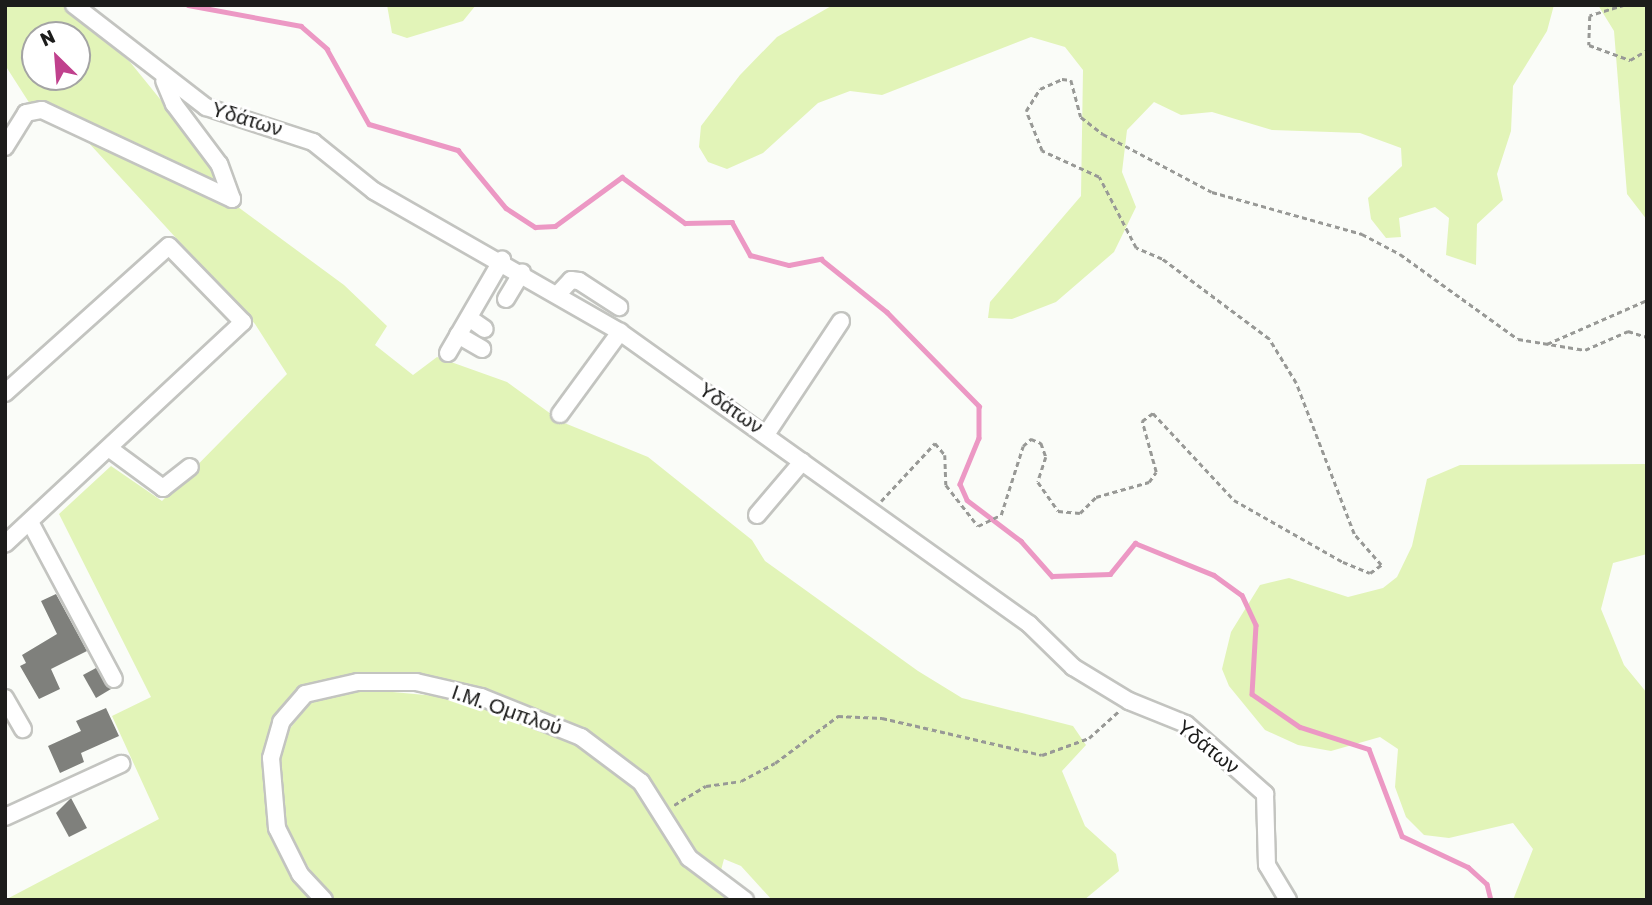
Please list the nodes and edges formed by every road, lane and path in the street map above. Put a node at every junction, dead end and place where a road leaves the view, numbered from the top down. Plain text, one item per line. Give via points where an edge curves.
1 (74, 5) edge
2 (1625, 5) edge
3 (1647, 50) edge
4 (164, 81) junction
5 (5, 147) edge
6 (498, 257) junction
7 (522, 272) junction
8 (472, 292) dead end
9 (558, 294) junction
10 (506, 299) dead end
11 (1647, 300) edge
12 (619, 307) dead end
13 (468, 318) junction
14 (841, 321) dead end
15 (485, 329) dead end
16 (620, 332) junction
17 (458, 335) junction
18 (1647, 337) edge
19 (1547, 344) junction
20 (482, 349) dead end
21 (448, 353) dead end
22 (5, 393) edge
23 (560, 414) dead end
24 (767, 433) junction
25 (110, 449) junction
26 (802, 462) junction
27 (190, 467) dead end
28 (872, 511) junction
29 (757, 516) dead end
30 (30, 522) junction
31 (5, 544) edge
32 (114, 679) dead end
33 (5, 698) edge
34 (1129, 701) junction
35 (23, 729) dead end
36 (121, 764) dead end
37 (663, 813) junction
38 (5, 817) edge
39 (324, 900) edge
40 (745, 900) edge
41 (1288, 900) edge

1 - 4 street, Υδάτων
2 - 3 path via 1590,16 1584,28 1589,45 1630,60
4 - 5 street via 174,104 219,164 232,199 42,110 26,113
4 - 6 street, Υδάτων via 206,107 313,142 374,191
6 - 7 street, Υδάτων
6 - 8 street
6 - 13 street
7 - 9 street, Υδάτων
7 - 10 street
9 - 12 street via 570,280 579,281
9 - 16 street, Υδάτων
11 - 19 path
13 - 15 street
13 - 17 street
14 - 24 street
16 - 23 street
16 - 24 street, Υδάτων
17 - 20 street
17 - 21 street
18 - 19 path via 1629,331 1585,350
19 - 28 path via 1518,339 1400,254 1362,234 1212,192 1104,134 1081,117 1071,80 1062,79 1040,89 1026,111 1042,151 1099,177 1136,248 1162,259 1269,339 1296,383 1353,534 1381,565 1370,573 1343,562 1234,500 1153,414 1142,421 1156,472 1149,482 1096,497 1080,513 1058,511 1038,482 1046,457 1041,443 1031,439 1023,446 1001,515 978,526 946,485 945,454 935,443
22 - 25 street via 162,248 177,248 243,322
24 - 26 street, Υδάτων
25 - 27 street via 163,488
25 - 30 street
26 - 28 street, Υδάτων
26 - 29 street
28 - 34 street, Υδάτων via 1029,624 1073,667
30 - 31 street
30 - 32 street
33 - 35 street
34 - 37 path via 1088,738 1042,755 882,718 838,716 775,763 741,781 706,786
34 - 41 street, Υδάτων via 1186,724 1265,794 1268,865
36 - 38 street
37 - 39 street, Ι.Μ. Ομπλού via 641,782 581,737 481,697 416,682 329,685 305,694 281,722 270,792 277,828 300,874
37 - 40 street, Ι.Μ. Ομπλού via 689,858

